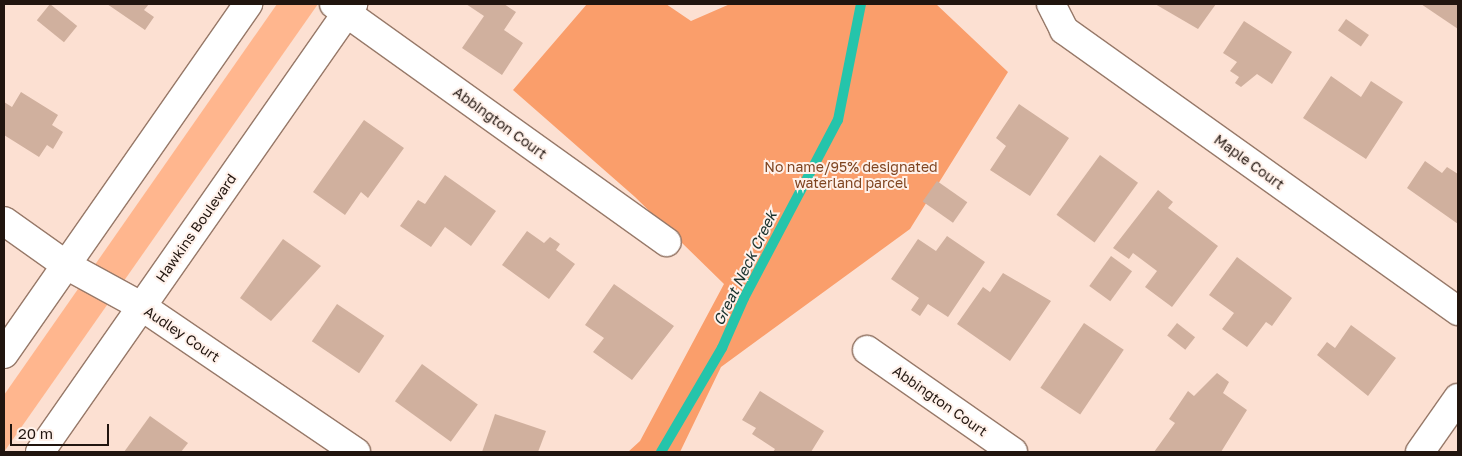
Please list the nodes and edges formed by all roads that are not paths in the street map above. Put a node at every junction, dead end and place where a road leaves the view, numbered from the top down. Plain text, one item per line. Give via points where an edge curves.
1 (248, 4) edge
2 (1051, 4) edge
3 (344, 7) edge
4 (4, 221) edge
5 (666, 242) dead end
6 (66, 265) junction
7 (141, 306) junction
8 (1458, 311) edge
9 (868, 350) dead end
10 (4, 354) edge
11 (1458, 398) edge
12 (40, 452) edge
13 (356, 452) edge
14 (1013, 452) edge
15 (1420, 452) edge

1 - 6 street
2 - 8 street, Maple Court via 1064,30
3 - 5 street, Abbington Court
3 - 7 street, Hawkins Boulevard
4 - 6 street, Audley Court
6 - 7 street, Audley Court
6 - 10 street
7 - 12 street, Hawkins Boulevard
7 - 13 street, Audley Court
9 - 14 street, Abbington Court
11 - 15 street

